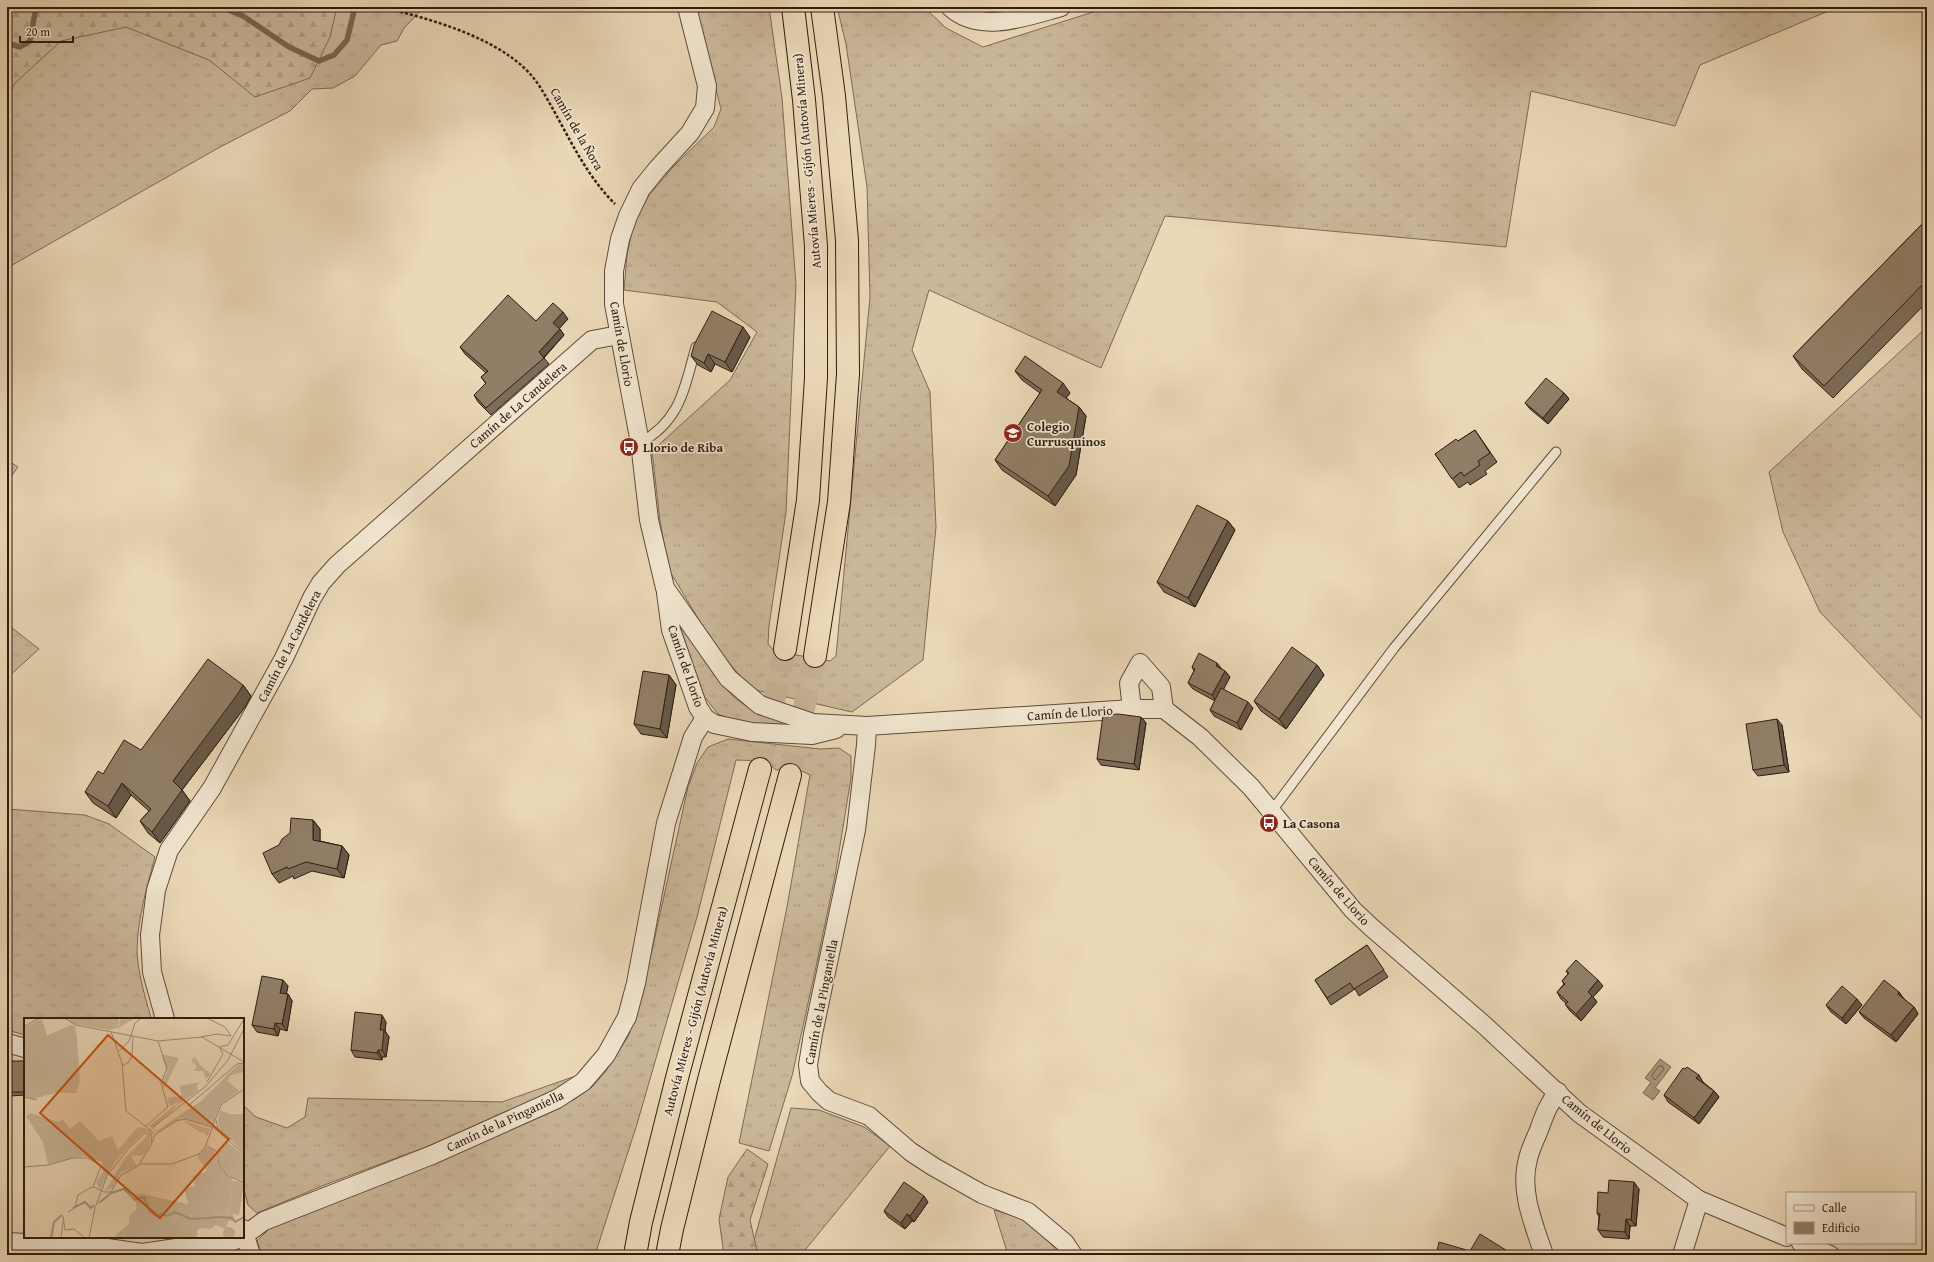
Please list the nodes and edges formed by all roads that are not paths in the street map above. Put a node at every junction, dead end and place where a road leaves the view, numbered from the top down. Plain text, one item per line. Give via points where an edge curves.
1 (687, 7) edge
2 (792, 7) edge
3 (822, 7) edge
4 (950, 7) edge
5 (1061, 7) edge
6 (619, 334) junction
7 (699, 338) edge
8 (640, 443) junction
9 (1556, 452) dead end
10 (665, 588) junction
11 (785, 649) tunnel mouth
12 (816, 656) tunnel mouth
13 (1132, 709) junction
14 (1164, 709) junction
15 (705, 718) junction
16 (847, 725) junction
17 (867, 726) junction
18 (760, 769) tunnel mouth
19 (790, 775) tunnel mouth
20 (1271, 812) junction
21 (165, 1018) edge
22 (7, 1043) edge
23 (24, 1048) edge
24 (1558, 1092) junction
25 (1699, 1200) junction
26 (244, 1233) edge
27 (244, 1237) edge
28 (1786, 1237) edge
29 (236, 1238) edge
30 (7, 1242) edge
31 (1803, 1244) edge
32 (143, 1254) edge
33 (251, 1255) edge
34 (634, 1255) edge
35 (668, 1255) edge
36 (1073, 1255) edge
37 (1544, 1255) edge
38 (1682, 1255) edge
39 (1830, 1255) edge

1 - 6 street, Camín de Llorio via 707,86 705,108 690,133 641,189 628,216 614,271 614,304
2 - 11 highway, Autovía Mieres - Gijón (Autovía Minera) via 804,100 816,246 816,378 808,500
3 - 12 highway via 834,96 847,240 848,374 839,502
4 - 5 street via 971,19 989,22 1012,20
6 - 8 street, Camín de Llorio
6 - 21 street, Camín de La Candelera via 592,340 337,565 315,593 284,658 212,788 169,850 156,890 150,935 152,972
7 - 8 lane via 685,387 672,416 655,435
8 - 10 street, Camín de Llorio via 649,520
9 - 20 lane via 1394,648
10 - 15 street, Camín de Llorio via 671,630 698,707
10 - 16 street, Camín de Llorio via 728,678 760,705 813,723
13 - 14 street, Camín de Llorio
13 - 14 street via 1129,683 1140,663 1161,687
13 - 17 street, Camín de Llorio
14 - 20 street, Camín de Llorio via 1200,737 1251,787
15 - 16 street, Camín de Llorio via 714,724 752,732 812,736
15 - 26 street, Camín de la Pinganiella via 693,736 666,823 636,983 627,1017 606,1055 583,1082 558,1099 432,1155 264,1221
16 - 17 street, Camín de Llorio
17 - 36 street, Camín de la Pinganiella via 856,830 813,1034 808,1065 810,1081 829,1100 869,1116 911,1152 934,1167 982,1194 1028,1212 1065,1243
18 - 34 highway, Autovía Mieres - Gijón (Autovía Minera) via 678,1074
19 - 35 highway via 672,1229
20 - 24 street, Camín de Llorio via 1353,910
22 - 23 street
24 - 25 street, Camín de Llorio via 1579,1113
24 - 37 street via 1549,1103 1528,1159 1526,1174 1530,1214
25 - 28 street, Camín de Llorio
25 - 38 street
27 - 33 street
29 - 32 street, Camín de la Pinganiella via 226,1244 183,1247
30 - 32 street, Camín de la Pinganiella via 100,1247
31 - 39 street

